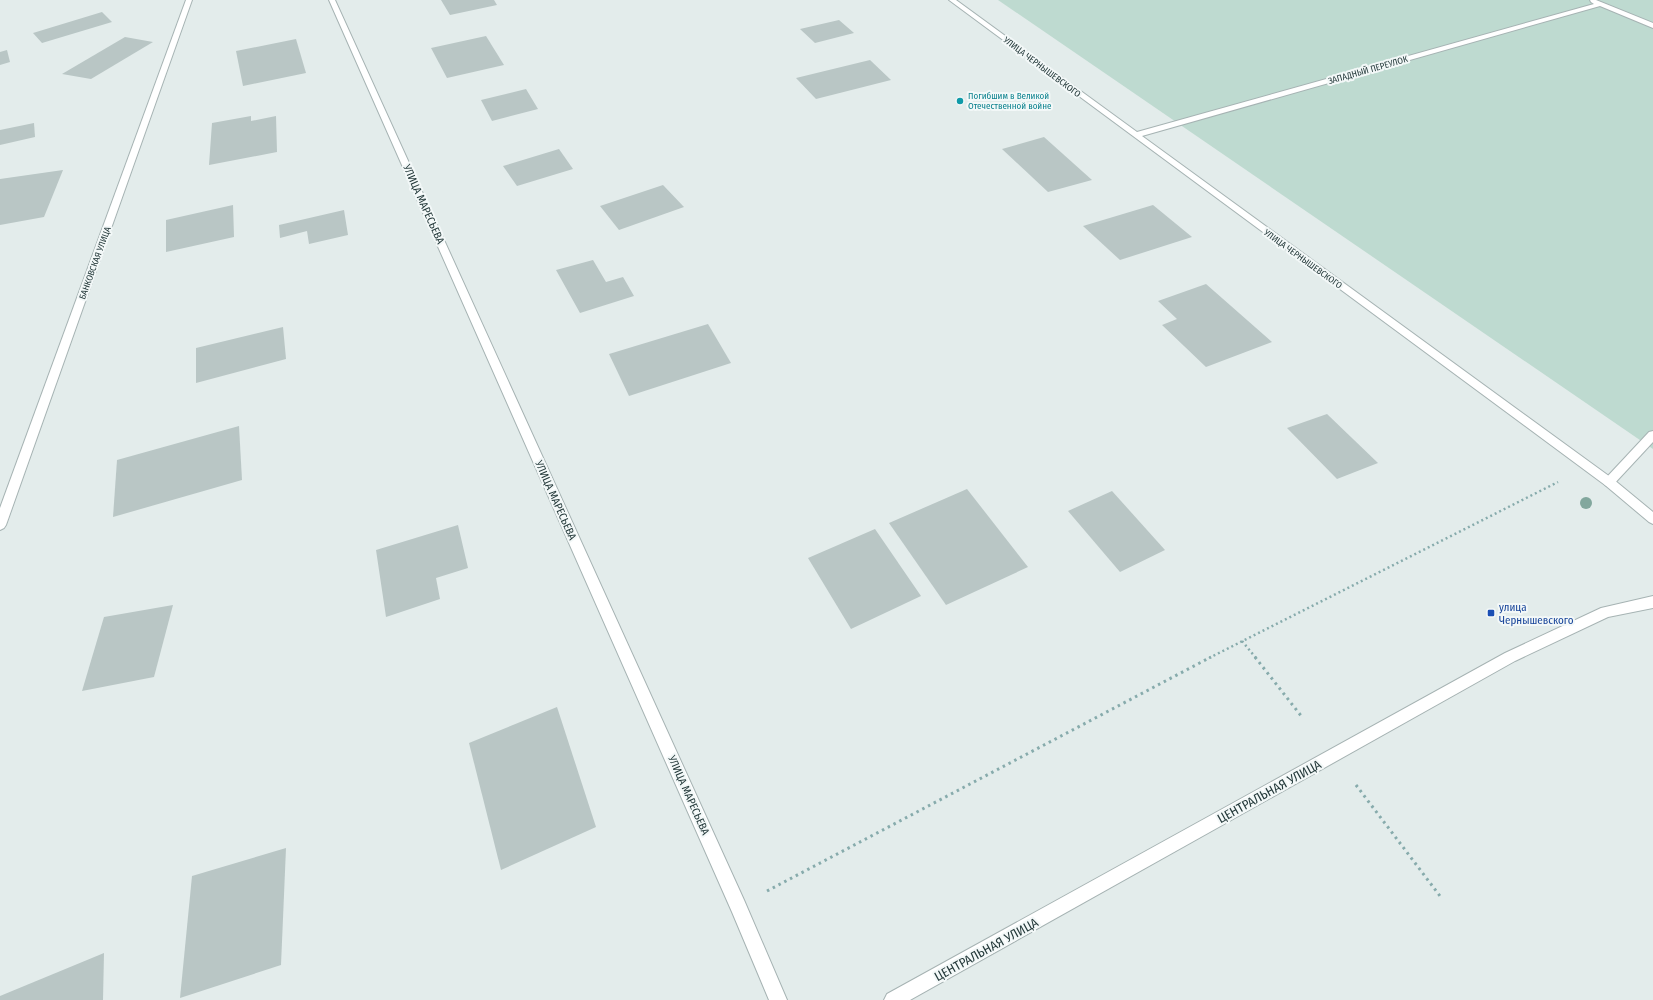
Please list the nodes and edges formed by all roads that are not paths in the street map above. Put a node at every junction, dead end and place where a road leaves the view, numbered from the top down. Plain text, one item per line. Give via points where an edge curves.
1 (189, 0) edge
2 (332, 0) edge
3 (952, 0) edge
4 (1591, 0) edge
5 (1600, 4) junction
6 (1653, 26) edge
7 (1135, 136) junction
8 (1653, 435) edge
9 (1609, 482) junction
10 (1653, 519) edge
11 (0, 525) edge
12 (1653, 602) edge
13 (778, 1000) edge
14 (894, 1000) edge

1 - 11 street, БАНКОВСКАЯ УЛИЦА
2 - 13 street, УЛИЦА МАРЕСЬЕВА
3 - 7 street, УЛИЦА ЧЕРНЫШЕВСКОГО
4 - 5 street
5 - 6 street
5 - 7 street, ЗАПАДНЫЙ ПЕРЕУЛОК
7 - 9 street, УЛИЦА ЧЕРНЫШЕВСКОГО
8 - 9 street
9 - 10 street, УЛИЦА ЧЕРНЫШЕВСКОГО
12 - 14 street, ЦЕНТРАЛЬНАЯ УЛИЦА via 1606,612 1510,657

